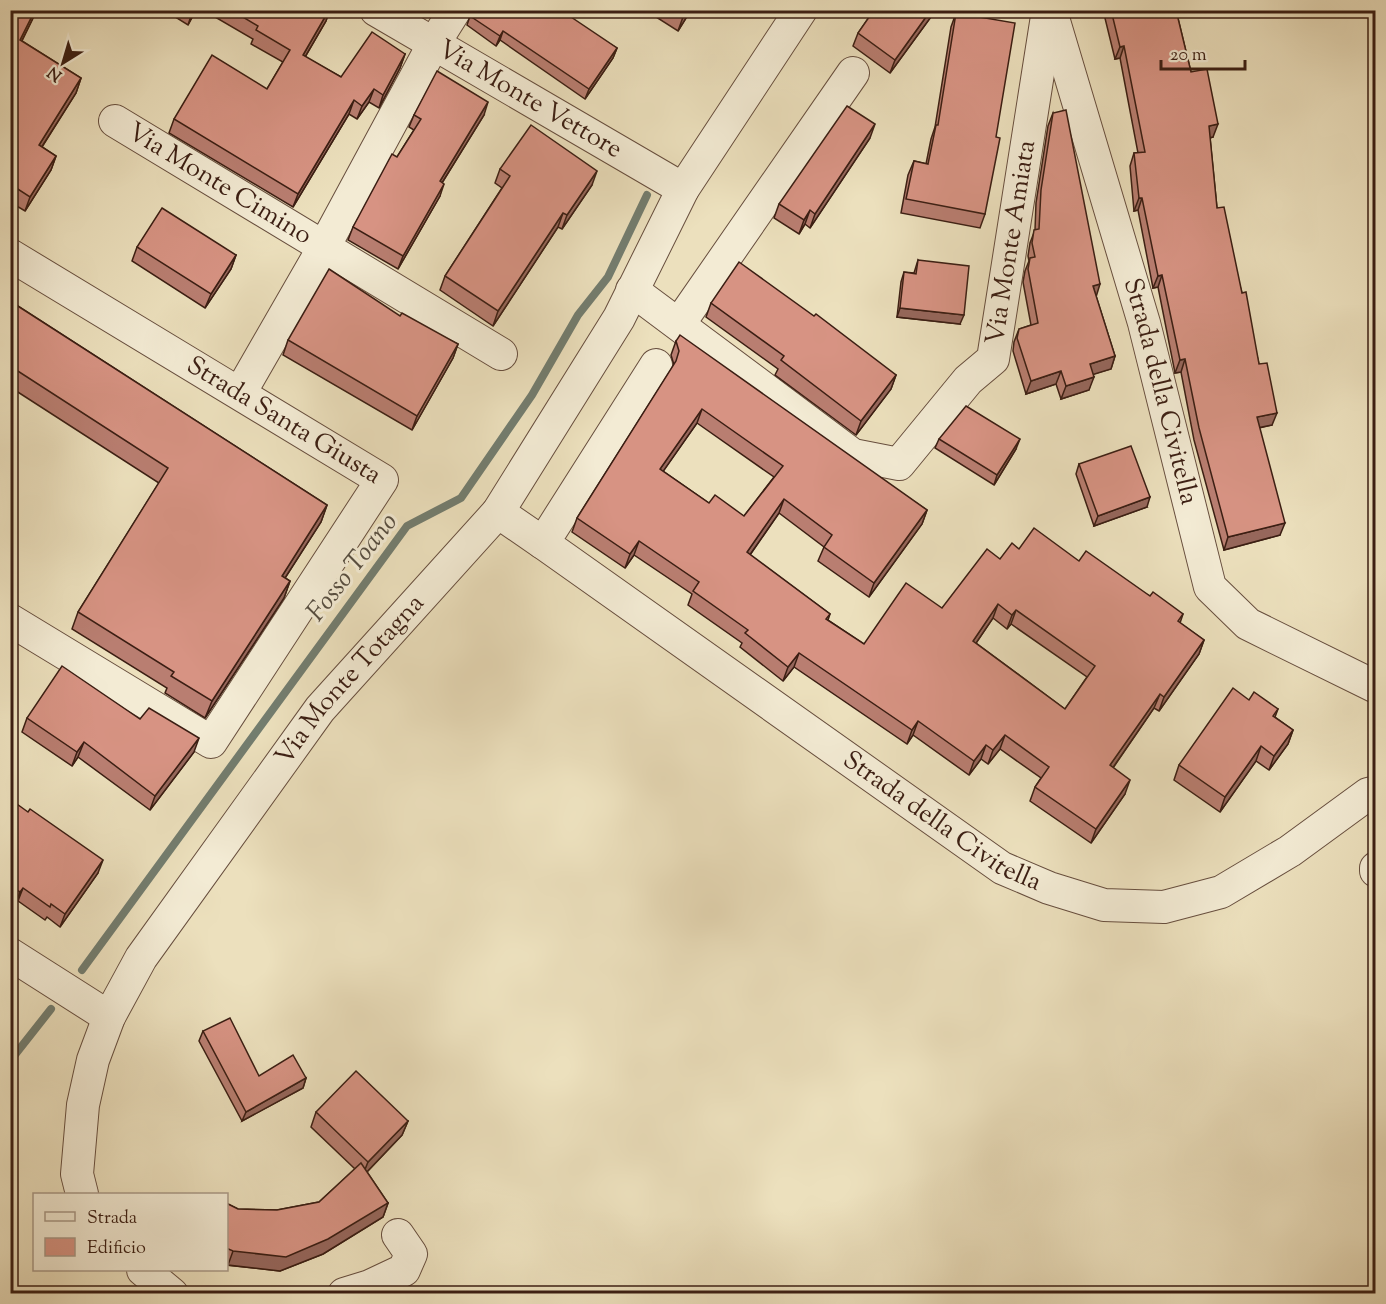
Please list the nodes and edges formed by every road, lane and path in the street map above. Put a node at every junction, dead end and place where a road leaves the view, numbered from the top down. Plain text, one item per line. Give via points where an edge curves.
1 (376, 10) edge
2 (455, 10) edge
3 (801, 10) edge
4 (1049, 10) edge
5 (434, 45) junction
6 (853, 73) dead end
7 (115, 121) dead end
8 (683, 189) junction
9 (324, 248) junction
10 (10, 255) edge
11 (632, 290) junction
12 (679, 324) junction
13 (501, 354) dead end
14 (656, 365) dead end
15 (240, 393) junction
16 (498, 512) junction
17 (543, 543) junction
18 (10, 620) edge
19 (1376, 687) edge
20 (1376, 792) edge
21 (10, 954) edge
22 (109, 1017) junction
23 (82, 1193) edge
24 (398, 1235) dead end
25 (145, 1271) edge
26 (172, 1293) edge
27 (344, 1293) edge

1 - 5 street, Via Monte Vettore
2 - 5 street, Via Monte Cimino
3 - 8 street, Via Monte Totagna
4 - 12 street, Via Monte Amiata via 993,359 968,380 899,464 853,455
4 - 19 street, Strada della Civitella via 1144,323 1210,587 1248,624
5 - 8 street, Via Monte Vettore
5 - 9 street, Via Monte Cimino
6 - 12 street
7 - 9 street, Via Monte Cimino
8 - 11 street, Via Monte Totagna
9 - 13 street, Via Monte Cimino
9 - 15 street, Via Monte Cimino
10 - 15 street, Strada Santa Giusta
11 - 12 street, Via Monte Amiata
11 - 16 street, Via Monte Totagna via 619,318
14 - 17 street
15 - 18 street, Strada Santa Giusta via 382,480 211,742
16 - 17 street, Strada della Civitella
16 - 22 street, Via Monte Totagna via 320,709 141,958
17 - 20 street, Strada della Civitella via 1002,868 1093,902 1164,907 1221,892
21 - 22 street
22 - 23 street, Via Monte Totagna via 82,1105 77,1174
24 - 27 street via 411,1254 404,1270
25 - 26 street

